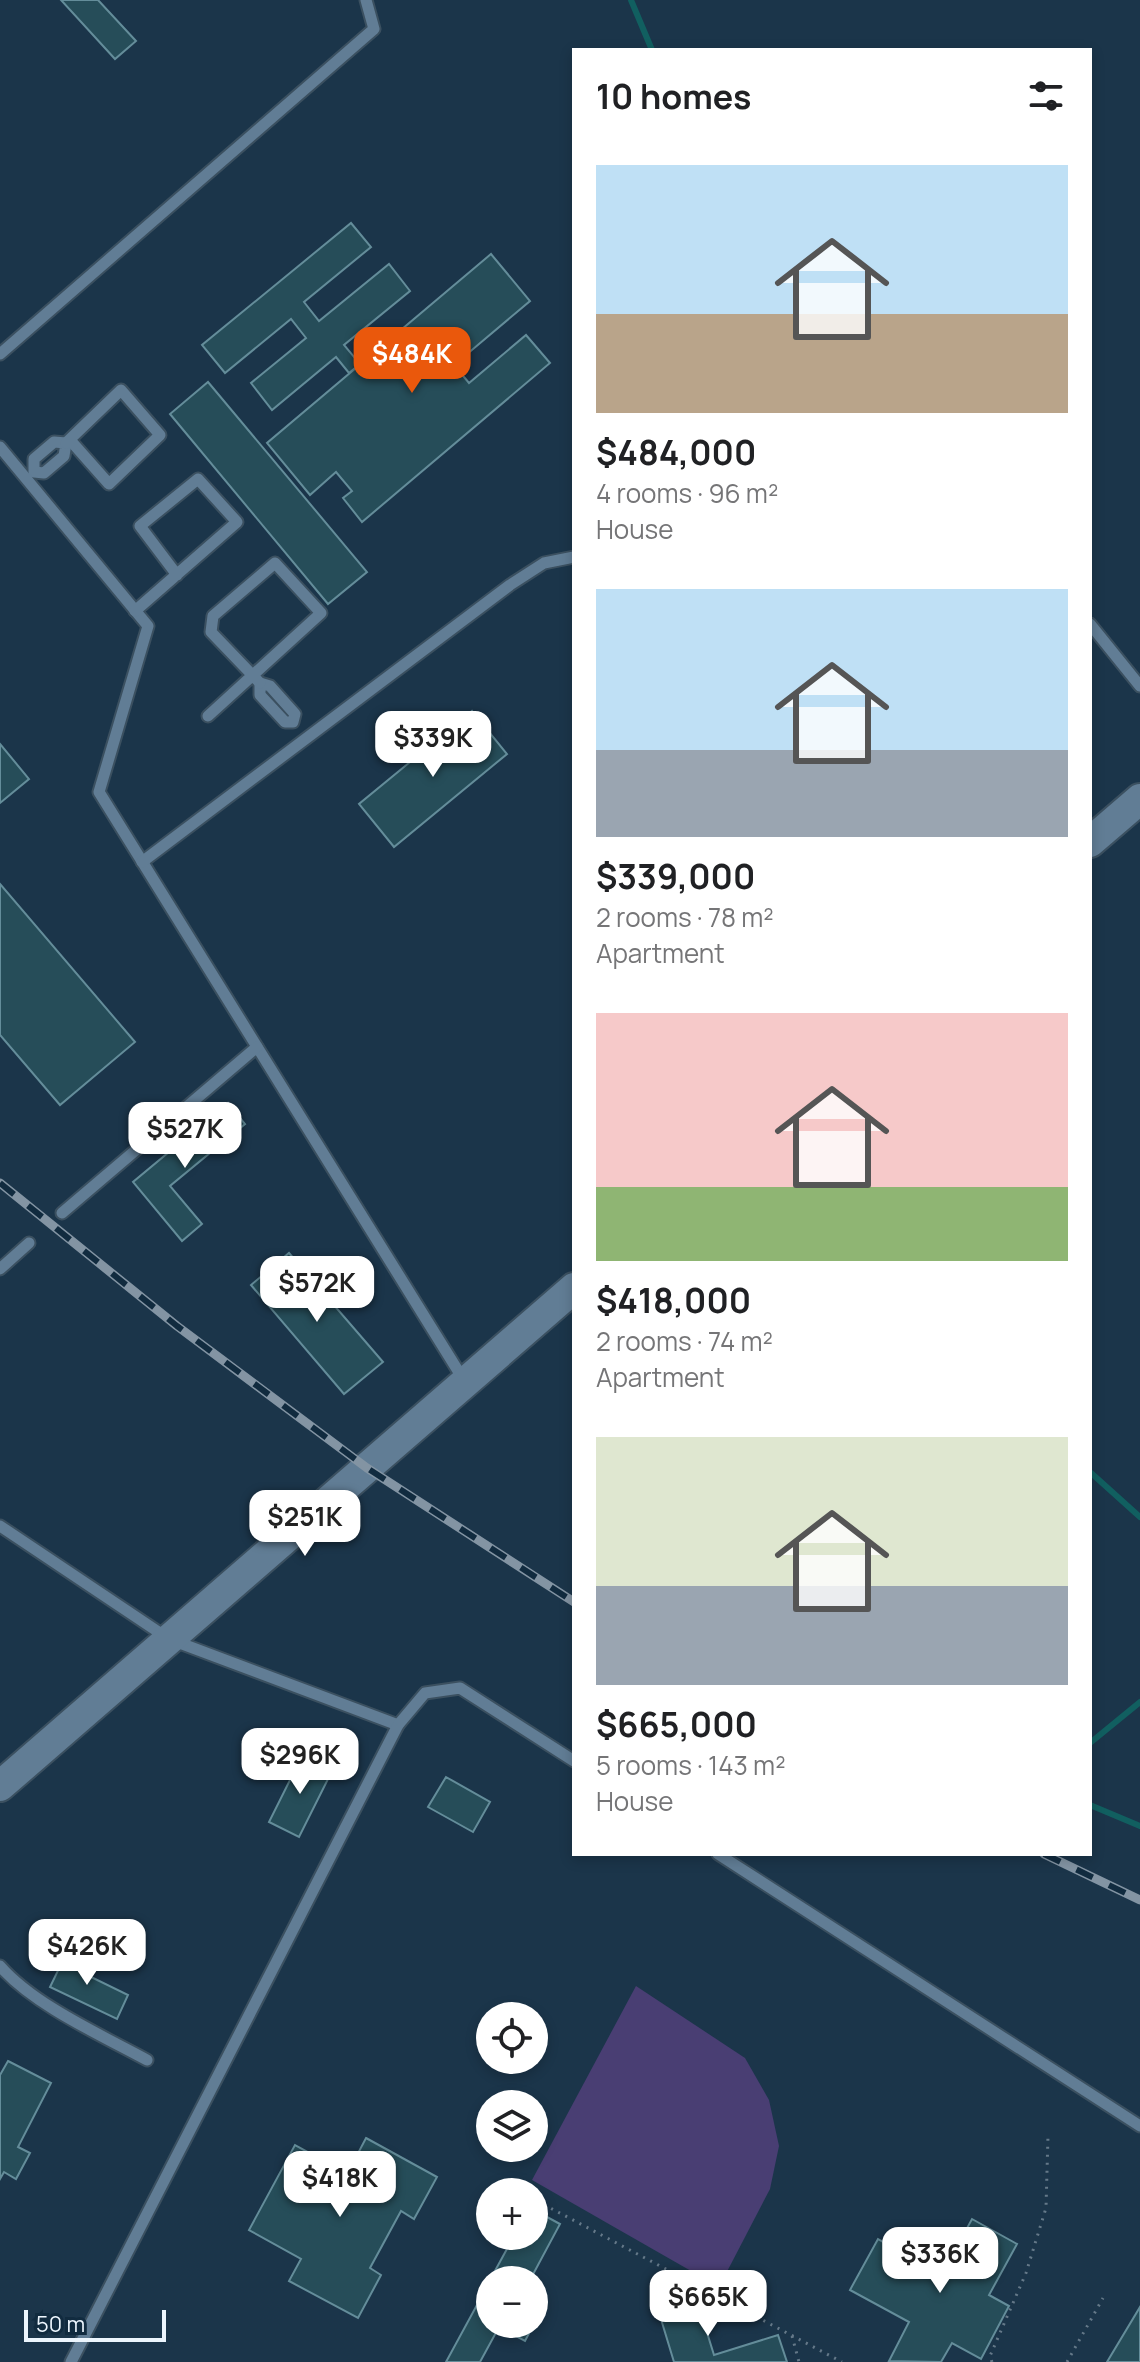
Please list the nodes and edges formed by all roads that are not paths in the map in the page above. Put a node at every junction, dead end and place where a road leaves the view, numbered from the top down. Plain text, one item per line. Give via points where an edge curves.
1 (366, 0) edge
2 (0, 354) edge
3 (68, 441) junction
4 (0, 447) edge
5 (30, 475) junction
6 (572, 557) edge
7 (177, 575) junction
8 (135, 611) junction
9 (1092, 626) edge
10 (257, 678) junction
11 (1140, 686) edge
12 (208, 716) dead end
13 (307, 739) junction
14 (1140, 799) edge
15 (1092, 840) edge
16 (142, 862) junction
17 (257, 1047) junction
18 (62, 1213) dead end
19 (29, 1243) dead end
20 (0, 1269) edge
21 (572, 1290) edge
22 (465, 1383) junction
23 (0, 1526) edge
24 (169, 1639) junction
25 (398, 1725) junction
26 (572, 1760) edge
27 (0, 1786) edge
28 (721, 1856) edge
29 (0, 1966) edge
30 (147, 2060) dead end
31 (1140, 2126) edge
32 (71, 2362) edge

1 - 2 lane via 374,29
3 - 3 lane via 121,390 160,435 109,484
3 - 5 lane via 60,460 44,473
3 - 5 lane via 54,442 34,459
4 - 5 lane
5 - 8 lane
6 - 13 lane via 544,563 510,585
7 - 7 lane via 237,522 198,479 140,526
7 - 8 lane
8 - 16 lane via 148,626 99,792
9 - 11 lane
10 - 10 lane via 211,632 213,616 275,563 321,613
10 - 12 lane
10 - 13 lane via 260,695
13 - 16 lane
14 - 15 street
16 - 17 lane
17 - 18 lane
17 - 22 lane
19 - 20 lane
21 - 22 street
22 - 24 street
23 - 24 lane
24 - 25 lane
24 - 27 street
25 - 26 lane via 425,1693 460,1688
25 - 32 lane
28 - 31 lane
29 - 30 lane via 15,1983

